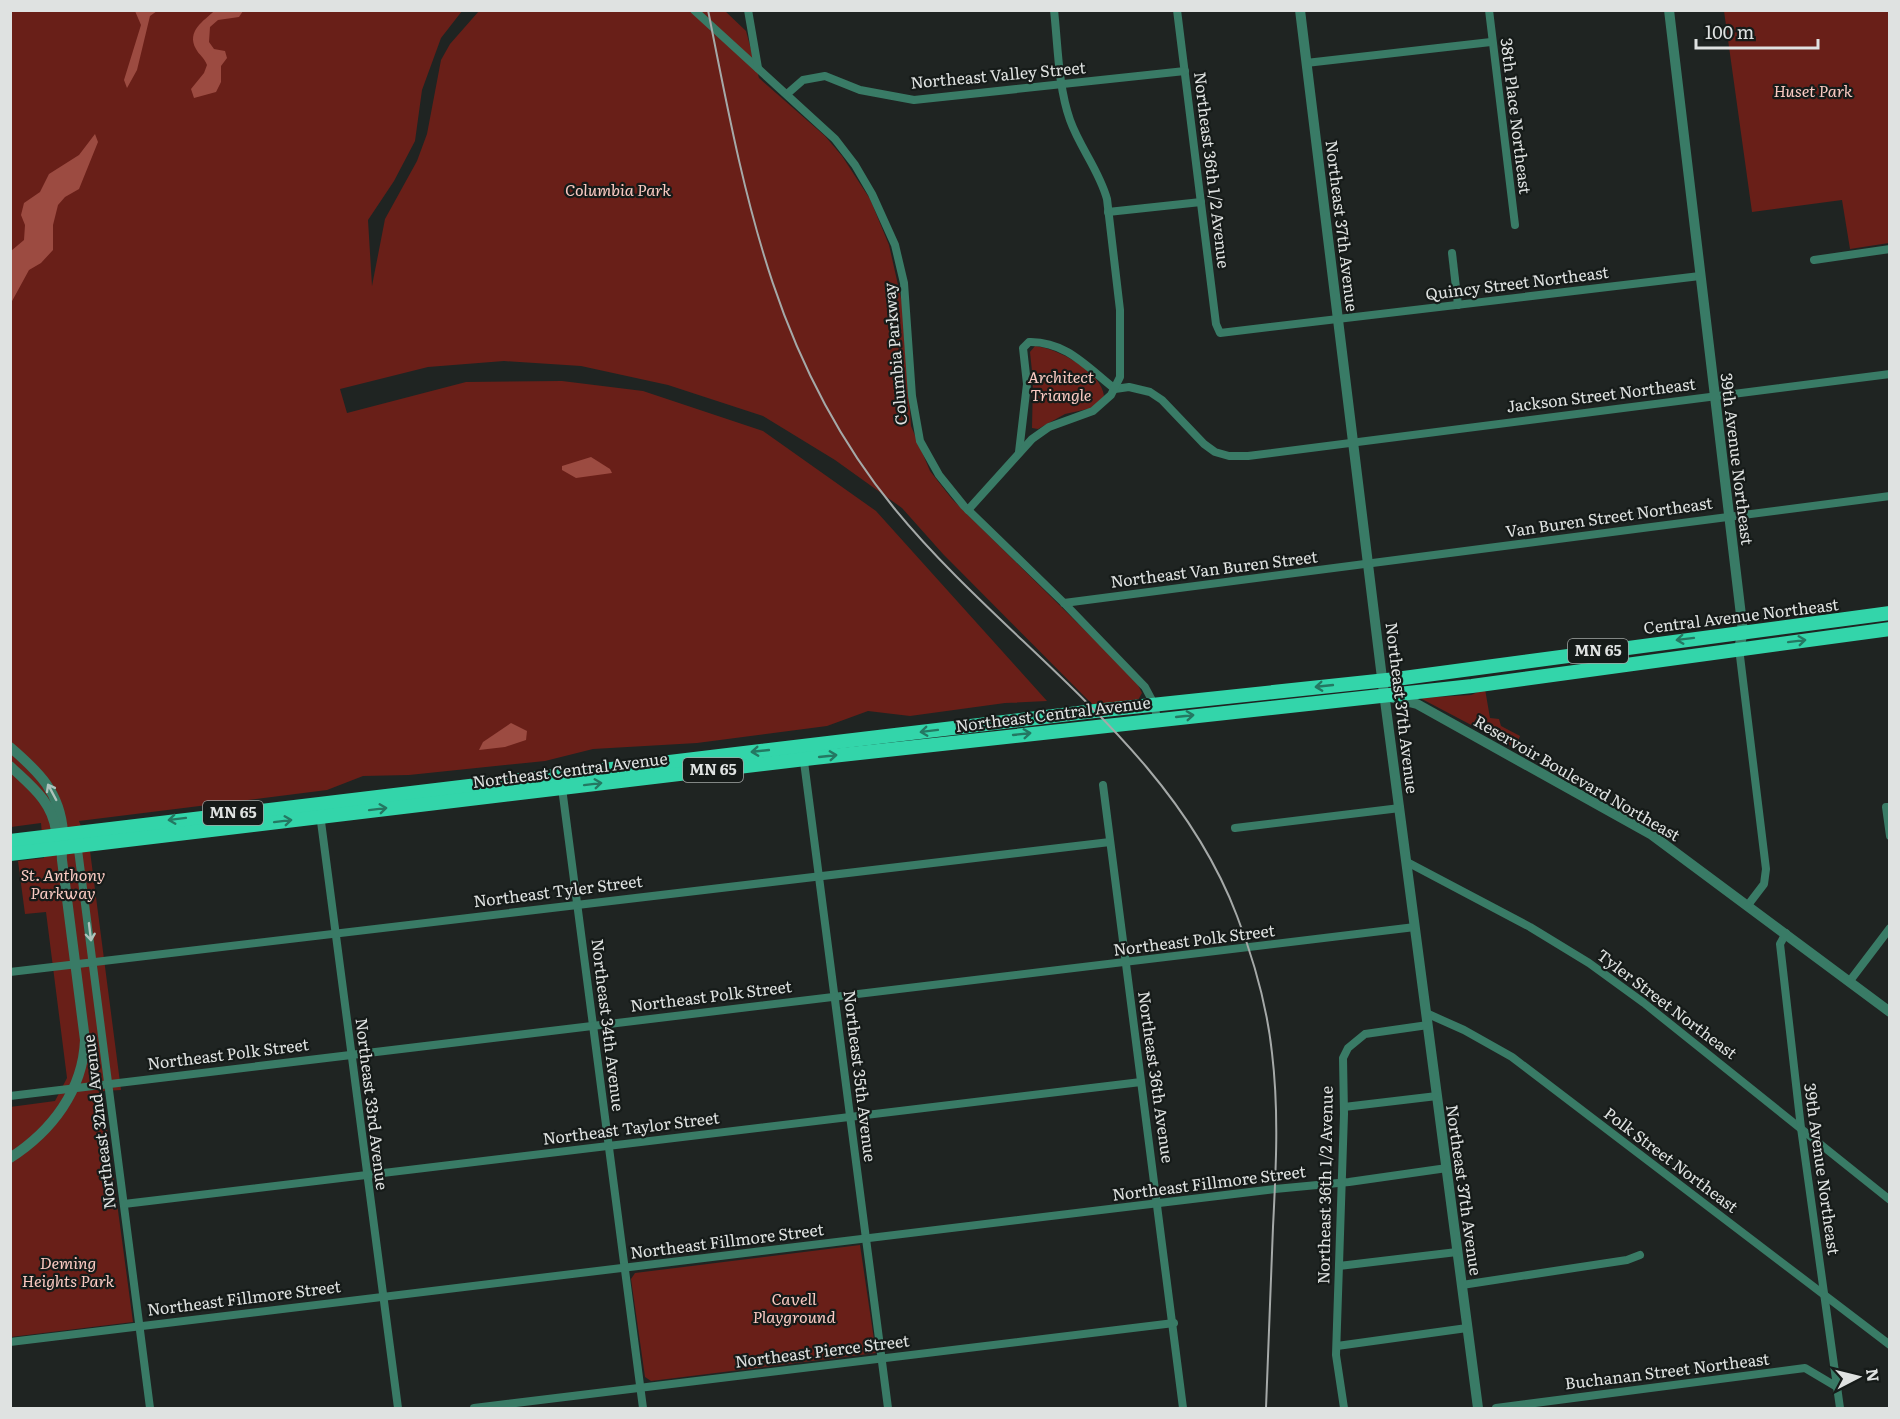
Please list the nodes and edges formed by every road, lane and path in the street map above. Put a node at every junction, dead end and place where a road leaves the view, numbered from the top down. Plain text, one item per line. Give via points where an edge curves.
1 (694, 10) edge
2 (748, 10) edge
3 (1054, 10) edge
4 (1177, 10) edge
5 (1300, 10) edge
6 (1489, 10) edge
7 (1669, 10) edge
8 (1491, 42) junction
9 (1306, 63) junction
10 (758, 68) junction
11 (1185, 71) junction
12 (1063, 85) junction
13 (787, 94) junction
14 (1201, 202) junction
15 (1108, 212) junction
16 (1515, 225) dead end
17 (1890, 249) edge
18 (1452, 253) dead end
19 (1814, 260) dead end
20 (1700, 276) junction
21 (1458, 305) junction
22 (1338, 320) junction
23 (1220, 333) joint
24 (1890, 374) edge
25 (1115, 389) junction
26 (1714, 396) junction
27 (1353, 444) junction
28 (1018, 452) junction
29 (1890, 496) edge
30 (968, 510) junction
31 (1730, 515) junction
32 (1368, 565) junction
33 (1064, 603) junction
34 (1890, 613) edge
35 (1890, 629) edge
36 (1743, 632) junction
37 (1738, 648) junction
38 (1577, 654) junction
39 (1529, 661) junction
40 (1526, 678) junction
41 (1383, 680) junction
42 (1472, 686) junction
43 (1385, 695) junction
44 (1155, 711) junction
45 (10, 747) edge
46 (803, 753) junction
47 (10, 766) edge
48 (1103, 786) dead end
49 (562, 788) junction
50 (1890, 807) edge
51 (1400, 808) junction
52 (319, 809) junction
53 (1235, 828) dead end
54 (1890, 836) edge
55 (67, 839) junction
56 (10, 841) edge
57 (1110, 842) junction
58 (10, 854) edge
59 (1407, 862) junction
60 (818, 876) junction
61 (577, 904) junction
62 (1748, 905) junction
63 (1415, 927) junction
64 (1890, 928) edge
65 (335, 932) junction
66 (1786, 933) junction
67 (94, 962) junction
68 (1125, 963) junction
69 (77, 964) junction
70 (10, 972) edge
71 (1850, 982) junction
72 (834, 997) junction
73 (1890, 1012) edge
74 (1427, 1019) junction
75 (593, 1025) junction
76 (350, 1054) junction
77 (1141, 1082) junction
78 (110, 1083) junction
79 (75, 1088) junction
80 (10, 1096) edge
81 (1437, 1096) junction
82 (1344, 1107) junction
83 (850, 1118) junction
84 (1801, 1128) junction
85 (609, 1146) junction
86 (10, 1158) edge
87 (1446, 1168) junction
88 (366, 1175) junction
89 (1342, 1182) junction
90 (1890, 1200) edge
91 (124, 1204) junction
92 (1158, 1204) junction
93 (866, 1239) junction
94 (1457, 1252) junction
95 (1640, 1255) dead end
96 (1340, 1266) junction
97 (625, 1268) junction
98 (1462, 1285) junction
99 (1823, 1292) junction
100 (382, 1297) junction
101 (1174, 1323) junction
102 (140, 1326) junction
103 (1467, 1328) junction
104 (10, 1342) edge
105 (1890, 1345) edge
106 (1337, 1346) junction
107 (882, 1359) junction
108 (1837, 1387) junction
109 (641, 1389) junction
110 (150, 1408) edge
111 (398, 1408) edge
112 (474, 1408) edge
113 (643, 1408) edge
114 (888, 1408) edge
115 (1184, 1408) edge
116 (1344, 1408) edge
117 (1478, 1408) edge
118 (1496, 1408) edge
119 (1840, 1408) edge

1 - 10 street, Columbia Parkway
2 - 10 street
3 - 12 street
4 - 11 street, Northeast 36th 1/2 Avenue
5 - 9 street, Northeast 37th Avenue
6 - 8 street, 38th Place Northeast
7 - 20 street, 39th Avenue Northeast
8 - 9 street
8 - 16 street, 38th Place Northeast
9 - 22 street, Northeast 37th Avenue
10 - 13 street, Columbia Parkway
11 - 12 street, Northeast Valley Street
11 - 14 street, Northeast 36th 1/2 Avenue
12 - 13 street, Northeast Valley Street via 914,100 886,97 825,76 814,76
12 - 15 street via 1071,122 1102,183
13 - 30 street, Columbia Parkway via 835,139 855,165 886,223 904,284 912,396 920,441 944,482
14 - 15 street
14 - 23 street, Northeast 36th 1/2 Avenue
15 - 25 street via 1120,310 1121,373
17 - 19 street
18 - 21 street
20 - 21 street, Quincy Street Northeast
20 - 26 street, 39th Avenue Northeast
21 - 22 street, Quincy Street Northeast
22 - 23 street, Quincy Street Northeast
22 - 27 street, Northeast 37th Avenue
24 - 26 street, Jackson Street Northeast
25 - 27 street, Jackson Street Northeast via 1129,387 1150,392 1204,444 1229,456
25 - 28 street via 1093,411 1049,427
25 - 28 street via 1064,350 1048,343 1029,342 1022,356 1027,384
26 - 27 street, Jackson Street Northeast
26 - 31 street, 39th Avenue Northeast
27 - 32 street, Northeast 37th Avenue
28 - 30 street
29 - 31 street, Van Buren Street Northeast
30 - 33 street, Columbia Parkway
31 - 32 street, Van Buren Street Northeast
31 - 36 street, 39th Avenue Northeast
32 - 33 street, Northeast Van Buren Street
32 - 41 street, Northeast 37th Avenue
33 - 44 street, Columbia Parkway via 1145,687
34 - 36 main road, Central Avenue Northeast / MN 65
37 -> 35 main road, Central Avenue Northeast / MN 65
36 - 37 street, 39th Avenue Northeast
36 -> 38 main road, Central Avenue Northeast / MN 65
37 - 40 main road, Central Avenue Northeast / MN 65
37 - 62 street, 39th Avenue Northeast via 1766,869 1764,884
38 - 39 main road, Central Avenue Northeast / MN 65
38 - 40 main road via 1531,669
39 - 41 main road, Central Avenue Northeast / MN 65
39 - 42 main road via 1518,670 1492,675
40 - 42 main road, Central Avenue Northeast / MN 65
41 - 43 street, Northeast 37th Avenue
41 -> 44 main road, Northeast Central Avenue / MN 65
42 - 43 main road, Central Avenue Northeast / MN 65
44 -> 43 main road, Northeast Central Avenue / MN 65
43 - 51 street, Northeast 37th Avenue
43 - 62 street, Reservoir Boulevard Northeast via 1417,704 1652,835
44 - 46 main road, Northeast Central Avenue / MN 65
55 -> 45 street via 52,788
49 -> 46 main road, Northeast Central Avenue / MN 65
46 -> 52 main road, Northeast Central Avenue / MN 65
46 - 60 street, Northeast 35th Avenue
47 - 55 street via 37,790
48 - 57 street, Northeast 36th Avenue
52 -> 49 main road, Northeast Central Avenue / MN 65
49 - 61 street, Northeast 34th Avenue
50 - 54 street
51 - 53 street
51 - 59 street, Northeast 37th Avenue
52 - 55 main road, Northeast Central Avenue / MN 65
52 - 65 street, Northeast 33rd Avenue
55 - 56 main road, Northeast Central Avenue / MN 65
55 - 58 main road, Northeast Central Avenue / MN 65
55 -> 67 street, Northeast 32nd Avenue
55 - 69 street
57 - 60 street, Northeast Tyler Street
57 - 68 street, Northeast 36th Avenue
59 - 63 street, Northeast 37th Avenue
59 - 84 street, Tyler Street Northeast via 1589,963
60 - 61 street, Northeast Tyler Street
60 - 72 street, Northeast 35th Avenue
61 - 65 street, Northeast Tyler Street
61 - 75 street, Northeast 34th Avenue
62 - 66 street, Reservoir Boulevard Northeast
63 - 68 street, Northeast Polk Street
63 - 74 street, Northeast 37th Avenue
64 - 71 street
65 - 67 street, Northeast Tyler Street
65 - 76 street, Northeast 33rd Avenue
66 - 71 street, Reservoir Boulevard Northeast
66 - 84 street, 39th Avenue Northeast via 1780,944
67 - 69 street, Northeast Tyler Street
67 - 78 street, Northeast 32nd Avenue
68 - 72 street, Northeast Polk Street
68 - 77 street, Northeast 36th Avenue
69 - 70 street, Northeast Tyler Street
69 - 79 street via 85,1059
71 - 73 street, Reservoir Boulevard Northeast
72 - 75 street, Northeast Polk Street
72 - 83 street, Northeast 35th Avenue
74 - 81 street, Northeast 37th Avenue
74 - 82 street, Northeast 36th 1/2 Avenue via 1365,1034 1348,1048 1342,1068
74 - 99 street, Polk Street Northeast via 1464,1030 1512,1057
75 - 76 street, Northeast Polk Street
75 - 85 street, Northeast 34th Avenue
76 - 78 street, Northeast Polk Street
76 - 88 street, Northeast 33rd Avenue
77 - 83 street, Northeast Taylor Street
77 - 92 street, Northeast 36th Avenue
78 - 79 street, Northeast Polk Street
78 - 91 street, Northeast 32nd Avenue
79 - 80 street, Northeast Polk Street
79 - 86 street via 38,1137
81 - 82 street
81 - 87 street, Northeast 37th Avenue
82 - 89 street, Northeast 36th 1/2 Avenue
83 - 85 street, Northeast Taylor Street
83 - 93 street, Northeast 35th Avenue
84 - 90 street, Tyler Street Northeast
84 - 99 street, 39th Avenue Northeast
85 - 88 street, Northeast Taylor Street
85 - 97 street, Northeast 34th Avenue
87 - 89 street, Northeast Fillmore Street
87 - 94 street, Northeast 37th Avenue
88 - 91 street, Northeast Taylor Street
88 - 100 street, Northeast 33rd Avenue
89 - 92 street, Northeast Fillmore Street
89 - 96 street, Northeast 36th 1/2 Avenue
91 - 102 street, Northeast 32nd Avenue
92 - 93 street, Northeast Fillmore Street
92 - 101 street, Northeast 36th Avenue
93 - 97 street, Northeast Fillmore Street
93 - 107 street, Northeast 35th Avenue
94 - 96 street
94 - 98 street, Northeast 37th Avenue
95 - 98 street
96 - 106 street, Northeast 36th 1/2 Avenue
97 - 100 street, Northeast Fillmore Street
97 - 109 street, Northeast 34th Avenue
98 - 103 street, Northeast 37th Avenue
99 - 105 street, Polk Street Northeast
99 - 108 street, 39th Avenue Northeast
100 - 102 street, Northeast Fillmore Street
100 - 111 street, Northeast 33rd Avenue
101 - 107 street, Northeast Pierce Street
101 - 115 street, Northeast 36th Avenue
102 - 104 street, Northeast Fillmore Street
102 - 110 street, Northeast 32nd Avenue
103 - 106 street
103 - 117 street, Northeast 37th Avenue
106 - 116 street, Northeast 36th 1/2 Avenue
107 - 109 street, Northeast Pierce Street
107 - 114 street, Northeast 35th Avenue
108 - 118 street, Buchanan Street Northeast via 1805,1368
108 - 119 street, 39th Avenue Northeast
109 - 112 street, Northeast Pierce Street
109 - 113 street, Northeast 34th Avenue

